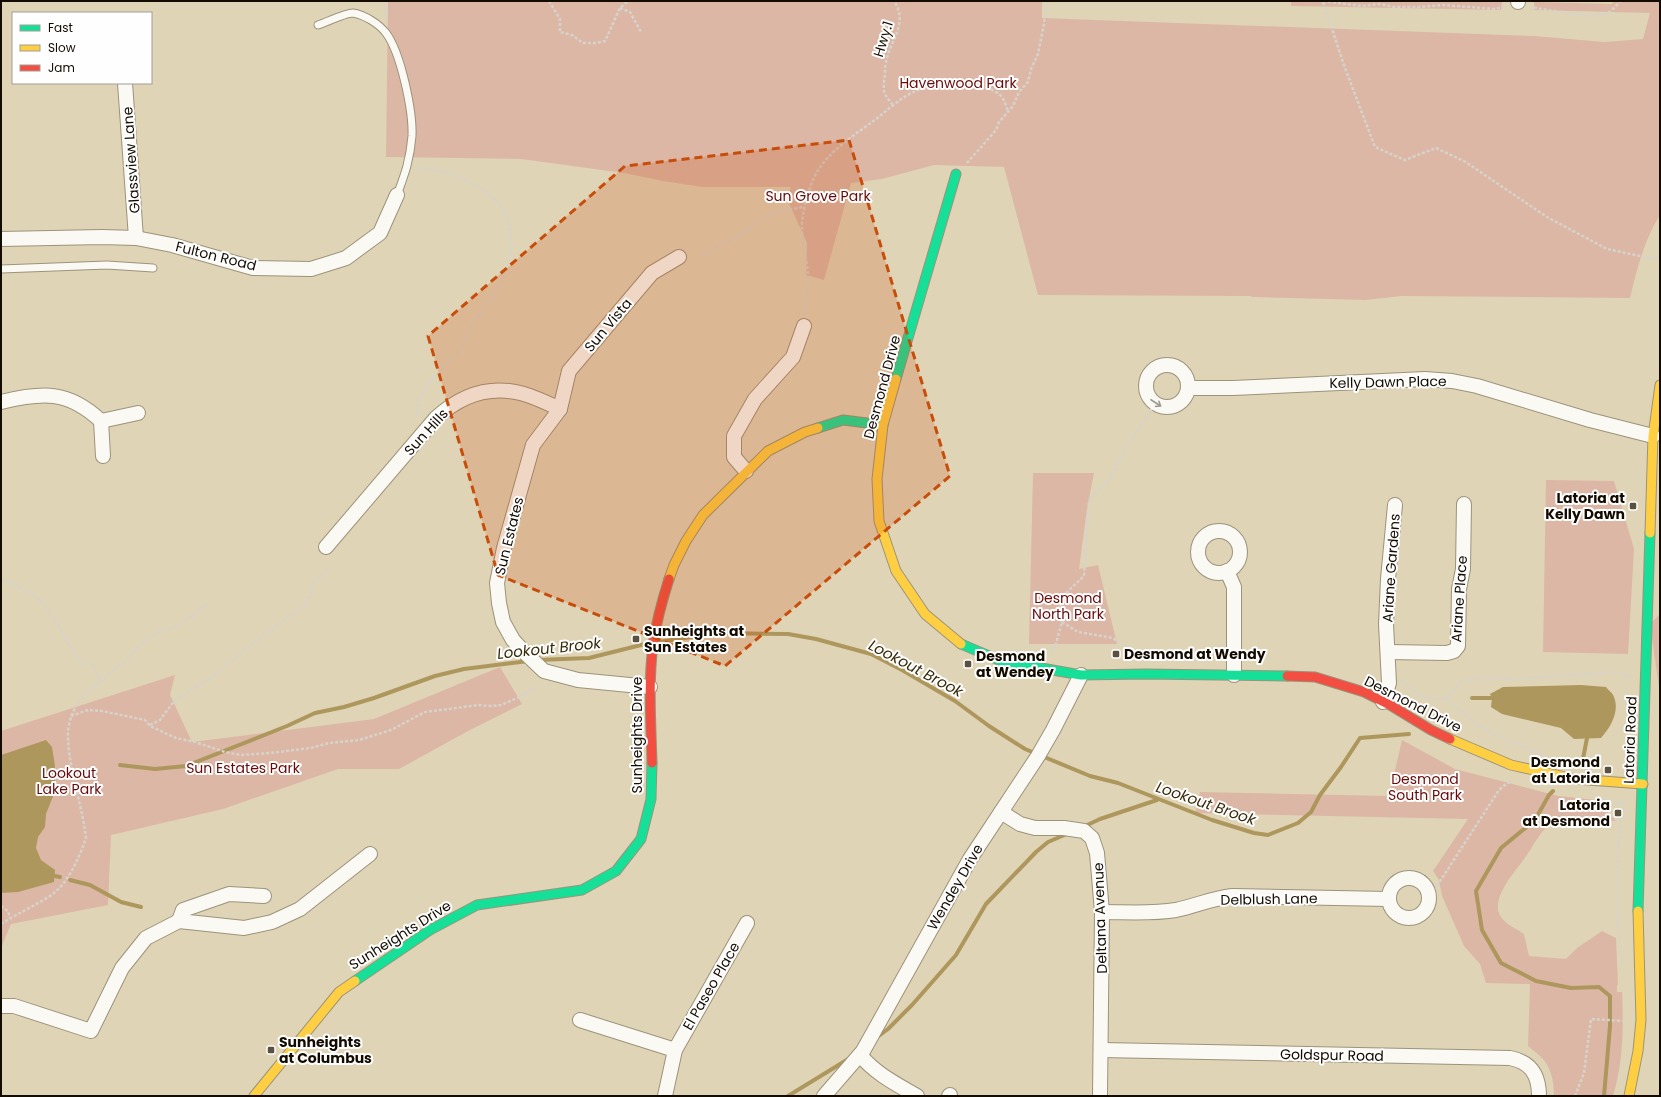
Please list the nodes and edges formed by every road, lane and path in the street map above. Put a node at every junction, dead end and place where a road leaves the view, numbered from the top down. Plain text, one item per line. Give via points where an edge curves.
1 (388, 1) edge
2 (549, 1) edge
3 (628, 1) edge
4 (894, 1) edge
5 (1050, 1) edge
6 (1323, 1) edge
7 (1621, 1) edge
8 (1518, 4) edge
9 (620, 8) junction
10 (386, 11) dead end
11 (318, 25) dead end
12 (641, 32) dead end
13 (125, 84) edge
14 (893, 105) junction
15 (1008, 111) junction
16 (408, 169) junction
17 (956, 174) joint
18 (397, 195) joint
19 (804, 207) junction
20 (136, 238) junction
21 (1, 239) edge
22 (702, 255) dead end
23 (679, 257) dead end
24 (1660, 257) edge
25 (153, 268) dead end
26 (1, 269) edge
27 (804, 326) joint
28 (1660, 384) edge
29 (1189, 388) junction
30 (1, 402) edge
31 (1155, 404) junction
32 (560, 409) junction
33 (138, 413) dead end
34 (101, 420) junction
35 (419, 421) dead end
36 (883, 425) junction
37 (1652, 436) junction
38 (103, 456) dead end
39 (746, 471) junction
40 (1464, 504) dead end
41 (1395, 505) dead end
42 (326, 547) dead end
43 (329, 569) dead end
44 (1227, 571) dead end
45 (1, 579) edge
46 (207, 604) dead end
47 (1062, 622) junction
48 (1389, 652) junction
49 (1171, 657) dead end
50 (1201, 657) dead end
51 (1223, 657) dead end
52 (1040, 668) junction
53 (1081, 675) junction
54 (1234, 675) junction
55 (1646, 678) junction
56 (1402, 679) dead end
57 (101, 682) junction
58 (650, 686) junction
59 (536, 687) dead end
60 (1446, 698) junction
61 (1383, 702) junction
62 (71, 716) junction
63 (150, 726) junction
64 (1550, 756) dead end
65 (1514, 782) dead end
66 (1643, 784) junction
67 (1598, 798) dead end
68 (1001, 812) junction
69 (370, 854) dead end
70 (1437, 886) dead end
71 (264, 896) dead end
72 (1389, 899) dead end
73 (1, 906) edge
74 (1102, 912) junction
75 (10, 918) junction
76 (179, 921) junction
77 (747, 923) dead end
78 (1, 924) edge
79 (1, 1006) edge
80 (580, 1020) dead end
81 (1627, 1021) dead end
82 (675, 1050) junction
83 (1101, 1050) junction
84 (860, 1055) junction
85 (261, 1093) edge
86 (665, 1096) edge
87 (824, 1096) edge
88 (917, 1096) edge
89 (1100, 1096) edge
90 (1539, 1096) edge
91 (1575, 1096) edge
92 (1628, 1096) edge

1 - 10 path
2 - 9 path via 560,19 560,32 572,35 584,43 605,41
3 - 9 path
4 - 14 path, Hwy.1 via 898,6 900,21 885,63 883,87
5 - 15 path via 1045,10 1038,54 1028,82
6 - 8 path via 1362,6 1443,5 1495,9
6 - 24 path via 1375,147 1405,160 1436,148 1464,161 1547,217 1607,249
7 - 8 path via 1603,14 1588,15
9 - 12 path via 630,12
11 - 16 lane via 351,13 374,22 386,33 399,63 409,103 412,136
13 - 20 street, Glassview Lane
14 - 15 path via 922,88 938,85 975,85 989,88 1001,95
14 - 19 path via 829,157 817,172
15 - 17 path via 996,130
16 - 18 lane
16 - 35 path via 432,169 466,182 494,197 504,210 512,237 505,273 498,286 471,326 456,356 419,397
17 - 36 street, Desmond Drive
18 - 20 street, Fulton Road via 380,233 346,258 311,269 253,268 172,245
19 - 22 path via 776,212 732,240
19 - 27 path via 801,228 808,278
20 - 21 street, Fulton Road
23 - 32 street, Sun Vista via 652,273 569,371
25 - 26 lane via 107,265
27 - 39 street via 793,357 756,399 734,436 734,457
28 - 37 street, Latoria Road
31 -> 29 street via 1168,407 1180,403
29 - 31 street via 1183,371 1175,366 1158,367 1146,380 1149,398
29 - 37 street, Kelly Dawn Place via 1424,379 1452,381
30 - 34 street via 42,395 61,398 78,403
31 - 47 path via 1108,481 1089,501 1084,576 1068,591 1060,605
32 - 42 street, Sun Hills via 520,393 499,390 474,394 459,400 436,418
32 - 58 street, Sun Estates via 534,445 504,548 497,583 498,603 503,622 513,640 544,672 578,680
33 - 34 street
34 - 38 street
36 - 39 street, Sunheights Drive via 843,420 804,432 768,451
36 - 52 street, Desmond Drive via 876,478 879,521 896,571 925,614 962,645 1001,661
37 - 55 street, Latoria Road
39 - 58 street, Sunheights Drive via 703,515 674,565 660,607 653,645
40 - 48 street, Ariane Place via 1458,646 1454,651 1447,653
41 - 48 street, Ariane Gardens via 1386,624
43 - 63 path via 313,583 305,605 215,675 175,700 160,720
44 - 54 street via 1234,587
45 - 57 path via 30,592 44,606 75,655 82,663 93,665
46 - 57 path via 177,625 138,645 129,658
47 - 49 path via 1078,632 1113,638 1134,654
47 - 52 path via 1054,647
48 - 61 street, Ariane Gardens via 1389,683
50 - 51 path
52 - 53 street, Desmond Drive
53 - 54 street, Desmond Drive
53 - 68 street, Wendey Drive via 1053,730
54 - 61 street, Desmond Drive via 1315,677 1364,692
55 - 60 path via 1616,672 1514,679 1475,678 1461,682
55 - 66 street, Latoria Road
56 - 60 path via 1425,697
57 - 62 path via 83,695
58 - 85 street, Sunheights Drive via 651,799 640,839 616,871 582,890 477,905 430,930 339,992
59 - 63 path via 501,705 479,705 425,712 391,730 359,740 270,753 240,755 225,752 176,738
60 - 64 path via 1476,724
61 - 66 street, Desmond Drive via 1431,730 1511,765 1575,779
62 - 63 path via 88,710 102,711 145,720
62 - 75 path via 69,745 86,838 83,848 66,879 52,895
65 - 70 path via 1507,783 1499,790
66 - 67 path via 1623,804
66 - 92 street, Latoria Road via 1636,897 1642,983 1641,1020 1638,1051
68 - 74 street, Deltana Avenue via 1020,824 1035,828 1084,831 1092,838 1097,853
68 - 84 street, Wendey Drive via 970,859
69 - 76 street via 300,909 272,922 244,928
71 - 76 street via 230,894 182,910
72 - 74 street, Delblush Lane via 1232,896 1177,910
73 - 75 path via 8,911
74 - 83 street, Deltana Avenue
75 - 78 path
76 - 79 street via 146,938 122,968 91,1032 14,1006
77 - 82 street, El Paseo Place
80 - 82 street
81 - 91 path via 1591,1019 1584,1073
82 - 86 street, El Paseo Place
83 - 89 street, Deltana Avenue
83 - 90 street, Goldspur Road via 1510,1058 1520,1060 1533,1071 1538,1080
84 - 87 street, Wendey Drive
84 - 88 street via 879,1075

